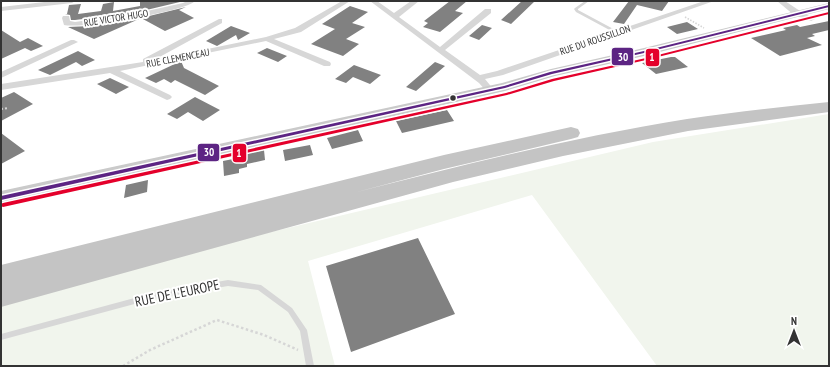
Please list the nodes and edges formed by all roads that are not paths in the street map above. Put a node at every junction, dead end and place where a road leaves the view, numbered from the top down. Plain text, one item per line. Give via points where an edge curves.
1 (72, 1) edge
2 (192, 1) edge
3 (347, 1) edge
4 (373, 1) edge
5 (416, 1) edge
6 (587, 1) edge
7 (711, 1) edge
8 (782, 2) edge
9 (829, 6) edge
10 (1, 9) edge
11 (488, 11) dead end
12 (803, 15) junction
13 (829, 15) edge
14 (394, 17) junction
15 (66, 18) dead end
16 (219, 21) dead end
17 (618, 33) junction
18 (267, 39) junction
19 (74, 42) dead end
20 (441, 50) junction
21 (327, 64) dead end
22 (137, 66) junction
23 (111, 70) junction
24 (1, 75) edge
25 (491, 85) junction
26 (1, 87) edge
27 (829, 95) edge
28 (168, 97) dead end
29 (829, 107) edge
30 (1, 198) edge
31 (1, 276) edge
32 (1, 295) edge
33 (1, 337) edge
34 (310, 366) edge

1 - 10 street
2 - 15 street, RUE VICTOR HUGO via 185,5 138,15 75,24 67,23
3 - 18 street, RUE CLEMENCEAU via 298,30
4 - 14 street
5 - 14 street
6 - 17 lane via 577,7 577,11
7 - 17 street, RUE DU ROUSSILLON
8 - 12 street
9 - 12 main road
11 - 20 street
12 - 13 main road
12 - 25 main road via 556,79
14 - 20 street
16 - 22 street
17 - 25 street, RUE DU ROUSSILLON
18 - 21 street
18 - 22 street, RUE CLEMENCEAU
19 - 24 street
20 - 25 street
22 - 23 street, RUE CLEMENCEAU
23 - 26 street, RUE CLEMENCEAU
23 - 28 street
25 - 30 main road
27 - 31 highway via 678,114 533,141
29 - 32 highway via 688,125 563,149 453,175
33 - 34 lane, RUE DE L'EUROPE via 153,296 228,283 259,287 290,310 303,330

